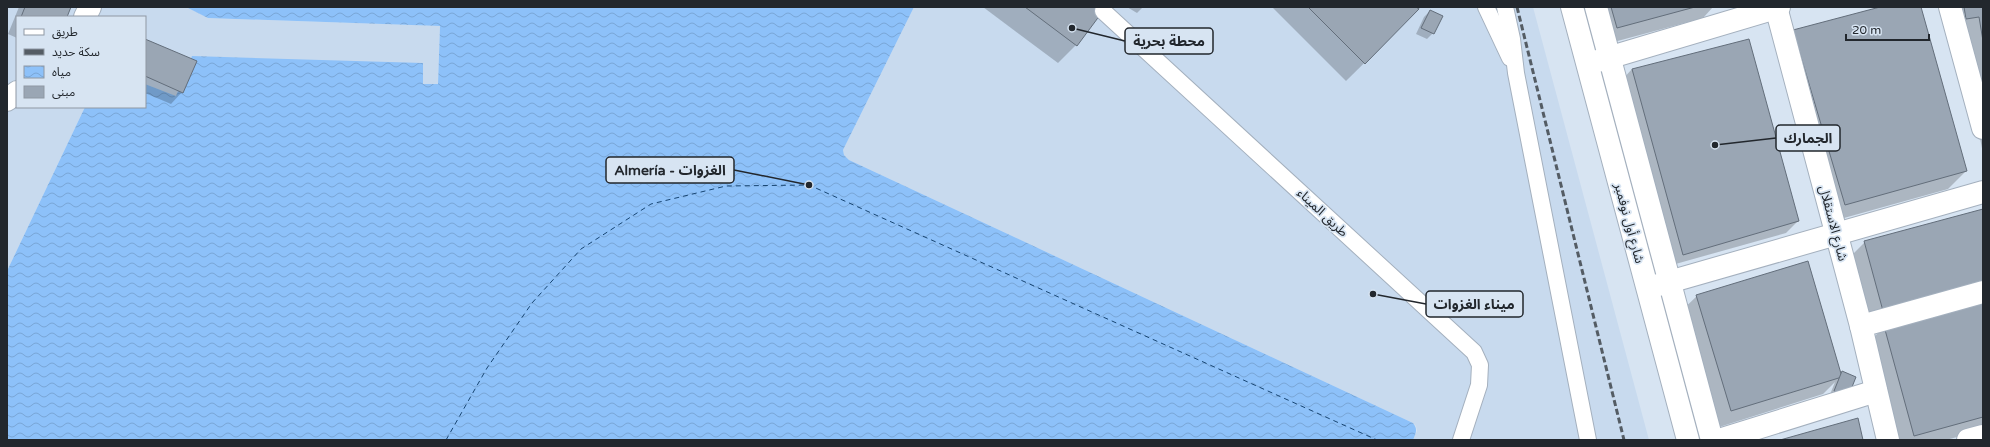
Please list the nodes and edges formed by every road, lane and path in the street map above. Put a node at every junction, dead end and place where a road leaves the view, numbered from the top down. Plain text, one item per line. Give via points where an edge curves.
1 (90, 7) edge
2 (1486, 7) edge
3 (1505, 7) edge
4 (1572, 7) edge
5 (1596, 7) edge
6 (1777, 7) edge
7 (1950, 7) edge
8 (1103, 11) dead end
9 (86, 16) edge
10 (1609, 57) junction
11 (1588, 64) junction
12 (1516, 73) junction
13 (16, 93) edge
14 (7, 100) edge
15 (1983, 128) edge
16 (1983, 192) edge
17 (1837, 234) junction
18 (1669, 282) junction
19 (1648, 288) junction
20 (1983, 292) edge
21 (1861, 326) junction
22 (1876, 392) junction
23 (1983, 436) edge
24 (1462, 440) edge
25 (1588, 440) edge
26 (1688, 440) edge
27 (1712, 440) edge
28 (1719, 440) edge
29 (1888, 440) edge
30 (1968, 440) edge

1 - 9 street
2 - 12 lane
3 - 12 lane
4 - 11 street, شارع أول نوفمبر
5 - 10 street, شارع أول نوفمبر
6 - 10 street
6 - 17 street, شارع الاستقلال
7 - 15 street
8 - 24 lane, طريق الميناء via 1474,352 1480,365 1479,385
10 - 11 street
10 - 18 street, شارع أول نوفمبر
11 - 19 street, شارع أول نوفمبر
12 - 25 lane
13 - 14 street
16 - 17 street
17 - 18 street
17 - 21 street, شارع الاستقلال
18 - 19 street
18 - 27 street, شارع أول نوفمبر
19 - 26 street, شارع أول نوفمبر
20 - 21 street
21 - 22 street, شارع الاستقلال
22 - 28 street
22 - 29 street, شارع الاستقلال
23 - 30 street

